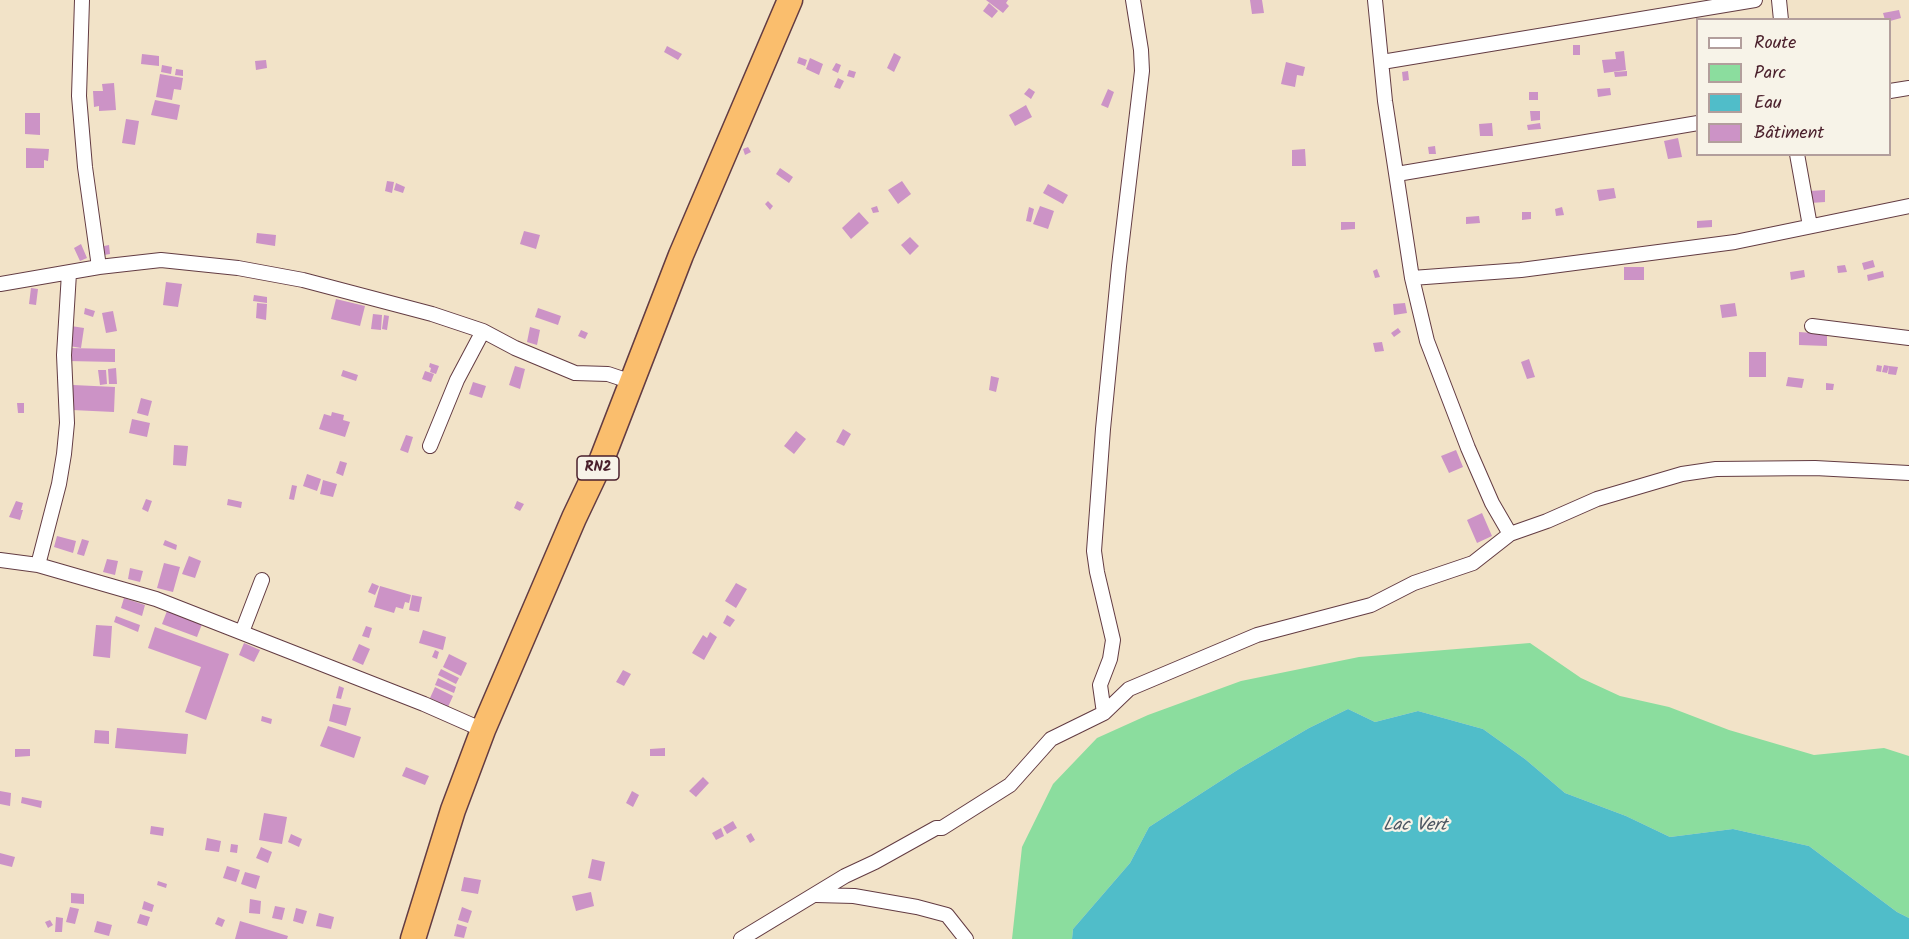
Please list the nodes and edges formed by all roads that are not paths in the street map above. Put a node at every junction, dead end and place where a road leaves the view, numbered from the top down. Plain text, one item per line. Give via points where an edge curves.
1 (82, 0) edge
2 (790, 0) edge
3 (1133, 0) edge
4 (1375, 0) edge
5 (1755, 0) edge
6 (1779, 0) edge
7 (1781, 18) edge
8 (1382, 62) junction
9 (1909, 88) edge
10 (1891, 91) edge
11 (1696, 123) edge
12 (1797, 156) edge
13 (1397, 174) junction
14 (1909, 206) edge
15 (1810, 226) junction
16 (99, 267) junction
17 (69, 273) junction
18 (1412, 278) junction
19 (0, 284) edge
20 (1812, 326) dead end
21 (483, 331) junction
22 (1909, 338) edge
23 (632, 382) junction
24 (430, 446) dead end
25 (1909, 473) edge
26 (1510, 534) junction
27 (0, 560) edge
28 (38, 565) junction
29 (262, 580) dead end
30 (242, 632) junction
31 (1104, 713) junction
32 (483, 730) junction
33 (816, 895) junction
34 (413, 939) edge
35 (741, 939) edge
36 (966, 939) edge

1 - 16 street via 79,96
2 - 23 highway, RN2 via 681,255
3 - 31 street via 1142,71 1119,266 1094,551 1113,640 1100,685
4 - 8 street
5 - 8 street
6 - 7 street
8 - 13 street
9 - 10 street
11 - 13 street
12 - 15 street
13 - 18 street
14 - 15 street
15 - 18 street via 1735,242 1521,270
16 - 17 street
16 - 21 street via 161,260 238,268 303,280
17 - 19 street
17 - 28 street via 64,355 67,423 59,484
18 - 26 street via 1427,341 1468,448
20 - 22 street
21 - 23 street via 575,373 608,374
21 - 24 street via 457,380
23 - 32 highway, RN2
25 - 26 street via 1716,468 1597,499
26 - 31 street via 1473,563 1414,583 1371,605 1257,635 1129,689
27 - 28 street
28 - 30 street via 156,599
29 - 30 street
30 - 32 street
31 - 33 street via 1051,739 1010,785 942,828 845,876
32 - 34 highway, RN2 via 453,810
33 - 35 street
33 - 36 street via 854,896 947,915

